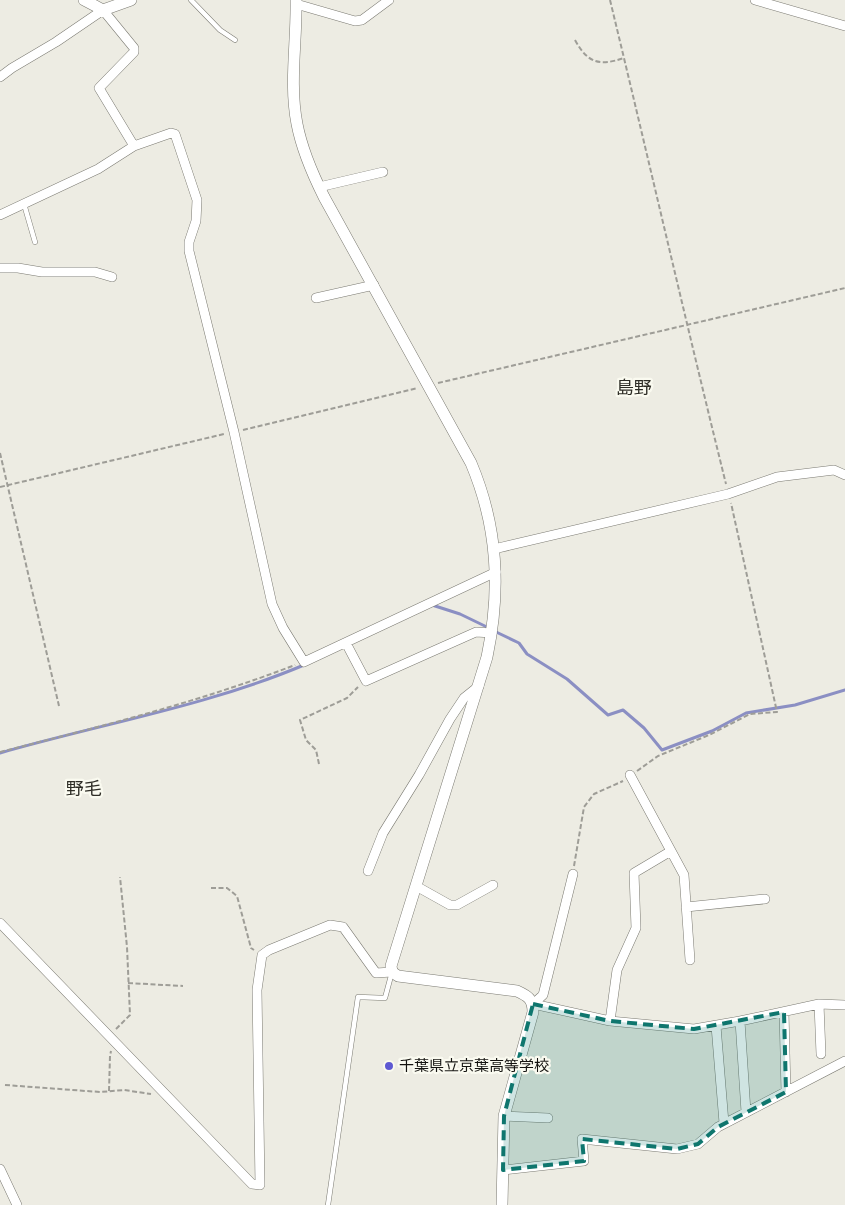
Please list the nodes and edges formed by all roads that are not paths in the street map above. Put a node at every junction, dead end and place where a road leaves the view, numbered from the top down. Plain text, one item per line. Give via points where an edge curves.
1 (84, 0) edge
2 (131, 0) edge
3 (191, 0) edge
4 (389, 0) edge
5 (754, 0) edge
6 (296, 2) edge
7 (103, 10) junction
8 (845, 26) edge
9 (235, 40) dead end
10 (0, 77) edge
11 (134, 146) junction
12 (383, 172) dead end
13 (319, 187) junction
14 (24, 204) junction
15 (0, 215) edge
16 (35, 242) dead end
17 (0, 268) edge
18 (112, 277) dead end
19 (374, 285) junction
20 (316, 298) dead end
21 (845, 475) edge
22 (494, 549) junction
23 (496, 572) junction
24 (492, 633) junction
25 (346, 644) junction
26 (479, 686) junction
27 (630, 775) road end
28 (671, 851) junction
29 (368, 871) dead end
30 (573, 874) road end
31 (493, 885) dead end
32 (416, 886) junction
33 (765, 899) dead end
34 (686, 906) junction
35 (0, 923) edge
36 (690, 960) dead end
37 (392, 972) junction
38 (533, 1004) junction
39 (819, 1004) junction
40 (845, 1005) edge
41 (784, 1012) junction
42 (610, 1021) junction
43 (740, 1021) junction
44 (716, 1026) junction
45 (821, 1054) dead end
46 (845, 1062) edge
47 (786, 1092) junction
48 (746, 1112) junction
49 (504, 1116) junction
50 (548, 1118) dead end
51 (724, 1123) junction
52 (0, 1169) edge
53 (503, 1170) junction
54 (17, 1205) edge
55 (328, 1205) edge
56 (502, 1205) edge

1 - 7 street
2 - 7 street
3 - 9 lane via 220,30
4 - 6 street via 362,20 355,21
5 - 8 street
6 - 13 street via 294,89 297,124 307,162
7 - 10 street
7 - 11 street via 134,48 134,52 99,88
11 - 14 street via 98,169
11 - 25 street via 175,134 197,200 189,251 272,604 304,662
12 - 13 street
13 - 19 street
14 - 15 street
14 - 16 lane
17 - 18 street via 95,272
19 - 20 street
19 - 22 street via 471,464 486,504
21 - 22 street via 834,470 777,477 728,494
22 - 23 street
23 - 24 street
23 - 25 street
24 - 25 street via 476,632 366,681
24 - 26 street
26 - 29 street via 464,698 450,719 383,833
26 - 32 street
27 - 28 street
28 - 34 street via 684,875
28 - 42 street via 634,872 636,928 617,970
30 - 38 street via 543,995
31 - 32 street via 457,905 450,905
32 - 37 street via 391,966
33 - 34 street
34 - 36 street
35 - 37 street via 252,1184 260,1185 257,990 262,955 330,925 343,927 376,973
37 - 38 street via 398,976 517,992 526,995
37 - 55 lane via 385,998 358,998
38 - 42 street
38 - 49 street
39 - 40 street
39 - 41 street
39 - 45 street
41 - 43 street
41 - 47 street
42 - 44 street via 694,1029
43 - 44 street
43 - 48 street
44 - 51 street
46 - 47 street
47 - 48 street
48 - 51 street
49 - 50 street
49 - 53 street
51 - 53 street via 698,1144 677,1149 582,1139 584,1161
52 - 54 street
53 - 56 street

